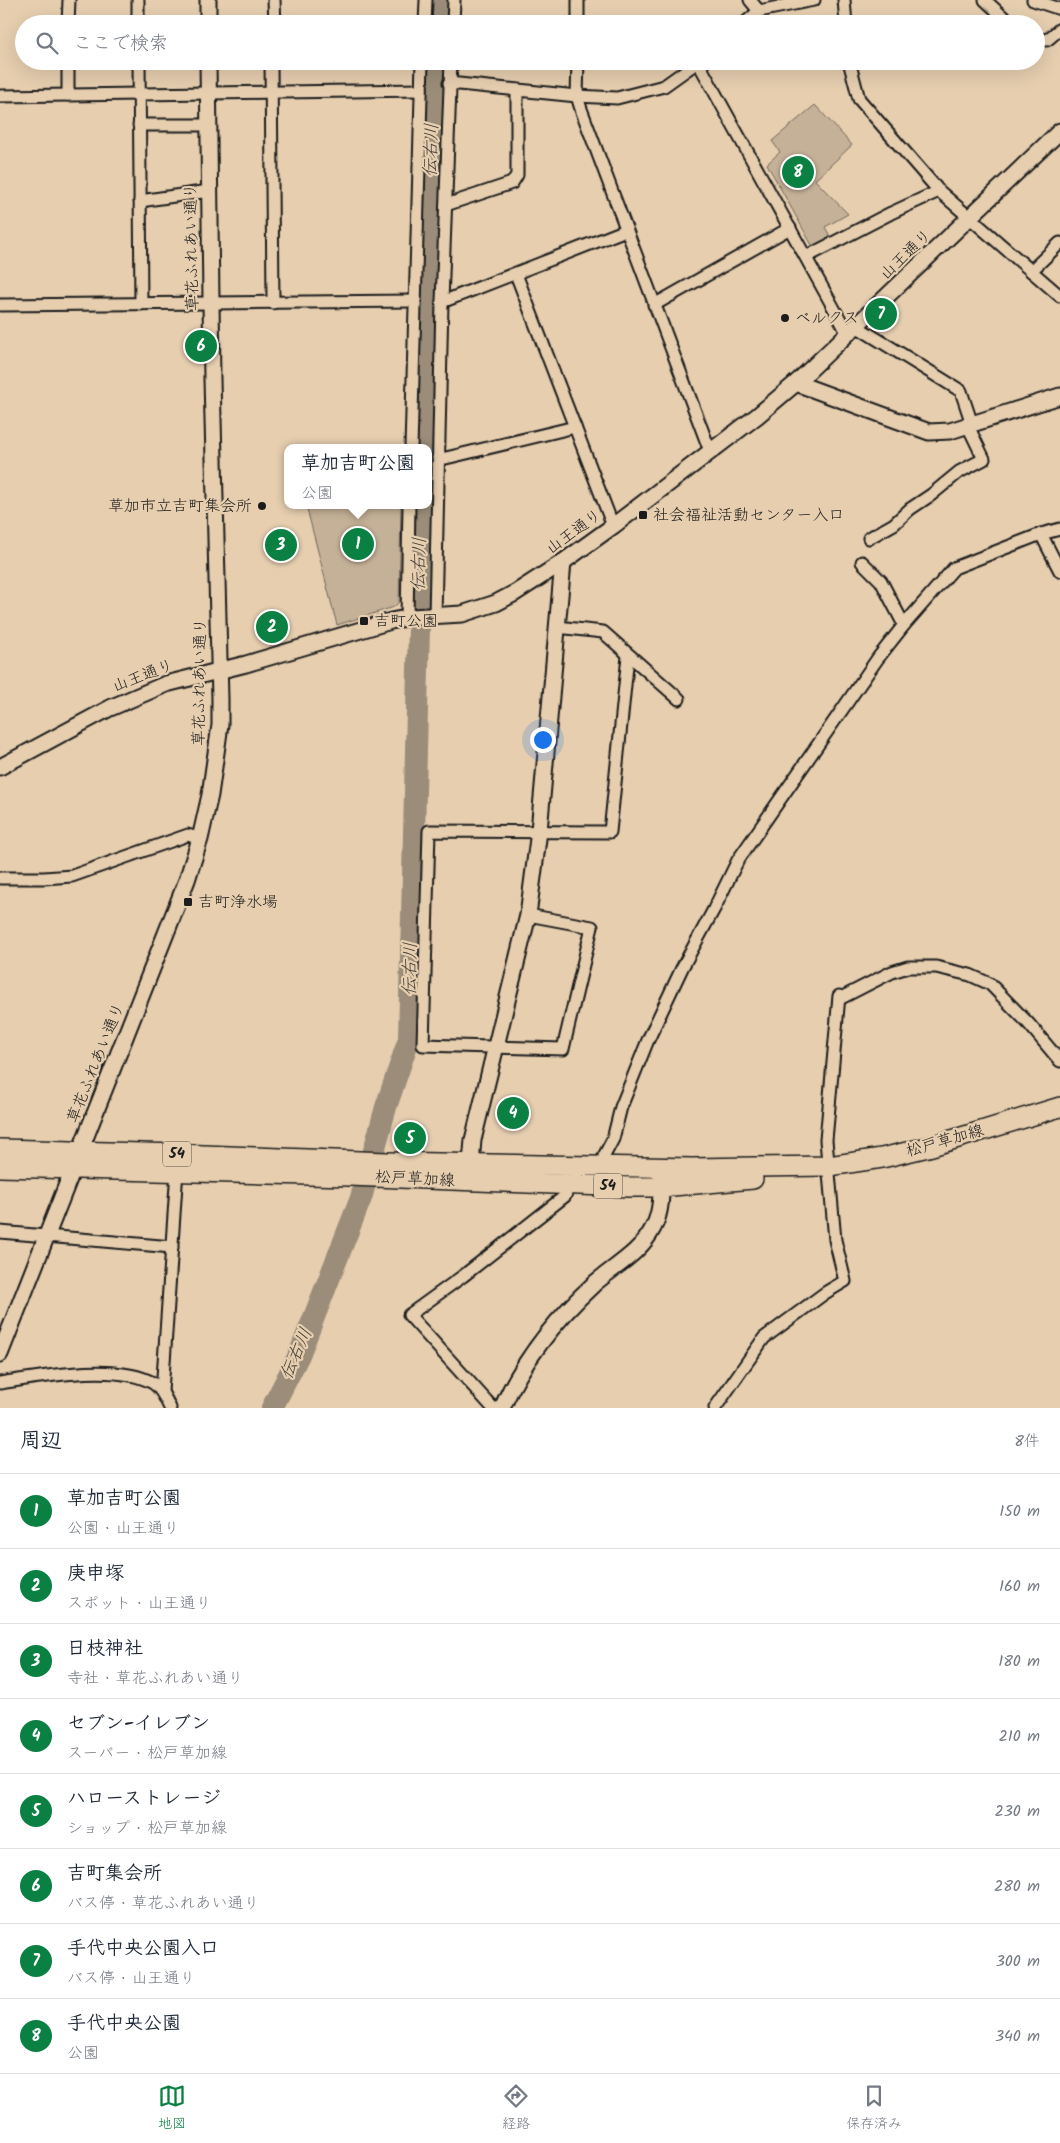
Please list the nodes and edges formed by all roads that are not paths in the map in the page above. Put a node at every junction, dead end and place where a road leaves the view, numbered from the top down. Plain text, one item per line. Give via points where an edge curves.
1 (68, 0) edge
2 (138, 0) edge
3 (208, 0) edge
4 (274, 0) edge
5 (426, 0) edge
6 (454, 0) edge
7 (578, 0) edge
8 (750, 0) edge
9 (814, 0) edge
10 (844, 0) edge
11 (985, 0) edge
12 (1033, 0) edge
13 (1060, 9) edge
14 (759, 11) junction
15 (68, 15) edge
16 (138, 15) edge
17 (208, 15) edge
18 (275, 15) edge
19 (425, 15) edge
20 (453, 15) edge
21 (578, 15) edge
22 (754, 15) edge
23 (845, 15) edge
24 (1001, 15) edge
25 (1060, 29) edge
26 (1045, 40) edge
27 (68, 70) edge
28 (139, 70) edge
29 (208, 70) edge
30 (270, 70) edge
31 (422, 70) edge
32 (450, 70) edge
33 (578, 70) edge
34 (687, 70) edge
35 (703, 70) edge
36 (851, 70) edge
37 (449, 83) junction
38 (421, 90) junction
39 (517, 90) junction
40 (208, 92) junction
41 (271, 92) junction
42 (139, 93) junction
43 (68, 95) junction
44 (0, 96) edge
45 (577, 96) junction
46 (139, 125) junction
47 (208, 125) junction
48 (1060, 131) edge
49 (209, 191) junction
50 (939, 191) junction
51 (140, 201) junction
52 (446, 205) junction
53 (970, 217) junction
54 (790, 228) junction
55 (626, 230) junction
56 (1060, 244) edge
57 (806, 257) junction
58 (1031, 270) junction
59 (516, 274) junction
60 (1060, 296) edge
61 (415, 301) junction
62 (442, 302) junction
63 (210, 303) junction
64 (272, 303) junction
65 (141, 304) junction
66 (0, 305) edge
67 (654, 305) junction
68 (852, 330) junction
69 (796, 383) junction
70 (1060, 396) edge
71 (970, 425) junction
72 (575, 428) junction
73 (410, 444) edge
74 (710, 451) junction
75 (438, 458) junction
76 (409, 509) edge
77 (613, 526) junction
78 (1060, 529) edge
79 (1041, 534) junction
80 (869, 538) dead end
81 (563, 562) junction
82 (862, 562) dead end
83 (1060, 571) edge
84 (432, 617) junction
85 (409, 618) junction
86 (904, 624) junction
87 (557, 627) junction
88 (628, 656) junction
89 (220, 669) junction
90 (679, 699) dead end
91 (0, 768) edge
92 (538, 831) junction
93 (200, 839) junction
94 (0, 878) edge
95 (528, 915) junction
96 (496, 1046) junction
97 (1060, 1061) edge
98 (1060, 1107) edge
99 (0, 1149) edge
100 (76, 1160) junction
101 (603, 1166) junction
102 (828, 1166) junction
103 (0, 1167) edge
104 (351, 1168) junction
105 (661, 1168) junction
106 (177, 1170) junction
107 (470, 1172) junction
108 (569, 1185) junction
109 (661, 1187) junction
110 (0, 1232) edge
111 (47, 1236) junction
112 (172, 1246) junction
113 (0, 1354) edge
114 (0, 1383) edge
115 (162, 1392) junction
116 (170, 1408) edge
117 (493, 1408) edge
118 (502, 1408) edge
119 (715, 1408) edge

1 - 15 street
2 - 16 street
3 - 17 street
4 - 18 street
5 - 19 street
6 - 20 street
7 - 21 street
8 - 14 street
9 - 14 street
10 - 23 street
11 - 24 street
12 - 13 street
14 - 22 street
25 - 26 street
27 - 43 street
28 - 42 street
29 - 40 street, 草花ふれあい通り
30 - 41 street
31 - 38 street
32 - 37 street
33 - 45 street
34 - 45 street via 664,86 617,98
35 - 54 street
36 - 50 street via 859,99
37 - 39 street
37 - 52 street
38 - 41 street
38 - 61 street
39 - 45 street
39 - 52 street via 517,175 512,183
40 - 41 street
40 - 42 street
40 - 47 street, 草花ふれあい通り
41 - 64 street
42 - 43 street
42 - 46 street
43 - 44 street
45 - 55 street
46 - 47 street
46 - 51 street
47 - 49 street, 草花ふれあい通り
48 - 53 street, 山王通り
49 - 51 street
49 - 63 street, 草花ふれあい通り
50 - 53 street
50 - 57 street
51 - 65 street
52 - 62 street
53 - 58 street
53 - 68 street, 山王通り
54 - 57 street
54 - 67 street
55 - 59 street
55 - 67 street
56 - 58 street
57 - 68 street
58 - 60 street
59 - 62 street
59 - 72 street
61 - 64 street
61 - 73 street
62 - 75 street
63 - 64 street
63 - 65 street
63 - 89 street, 草花ふれあい通り
65 - 66 street
67 - 74 street
68 - 69 street, 山王通り
68 - 71 street via 961,391
69 - 71 street via 929,432 950,431
69 - 74 street, 山王通り
70 - 71 street
71 - 80 street via 984,459 959,472 894,524
72 - 75 street
72 - 77 street
74 - 77 street, 山王通り
75 - 84 street
76 - 85 street
77 - 81 street, 山王通り
78 - 79 street
79 - 83 street
79 - 86 street via 954,568
81 - 84 street, 山王通り via 496,603 462,614
81 - 87 street
82 - 86 street via 881,581
84 - 85 street, 山王通り
85 - 89 street, 山王通り
86 - 101 street via 738,860 648,1040 621,1107
87 - 88 street via 603,632
87 - 92 street
88 - 90 street
88 - 92 street via 610,832
89 - 91 street, 山王通り via 132,697
89 - 93 street, 草花ふれあい通り via 216,762
92 - 95 street
92 - 96 street via 429,831 423,1045
93 - 94 street via 188,835 72,876
93 - 100 street, 草花ふれあい通り via 187,880
95 - 96 street
95 - 96 street via 592,927 563,1049
96 - 107 street via 473,1140
97 - 102 street via 990,984 970,975 936,967 908,967 892,972 839,997 826,1140
98 - 102 main road, 松戸草加線 / 54 via 932,1146
99 - 100 main road, 松戸草加線 / 54
100 - 103 main road, 松戸草加線 / 54
100 - 104 main road, 松戸草加線 / 54
100 - 106 main road, 松戸草加線 / 54
100 - 111 street, 草花ふれあい通り
101 - 105 main road, 松戸草加線 / 54
101 - 107 main road, 松戸草加線 / 54
102 - 105 main road, 松戸草加線 / 54
102 - 109 main road, 松戸草加線 / 54 via 774,1178
102 - 119 street via 835,1240 845,1281 764,1338
104 - 106 main road, 松戸草加線 / 54
104 - 107 main road, 松戸草加線 / 54
105 - 109 street
106 - 112 street
107 - 108 main road, 松戸草加線 / 54
108 - 109 main road, 松戸草加線 / 54
108 - 117 street via 565,1196 409,1315
109 - 118 street via 657,1220 649,1234 558,1321 538,1345
110 - 111 street
111 - 112 street
111 - 113 street, 草花ふれあい通り
112 - 115 street
114 - 115 street via 53,1374 109,1373 139,1377
115 - 116 street

